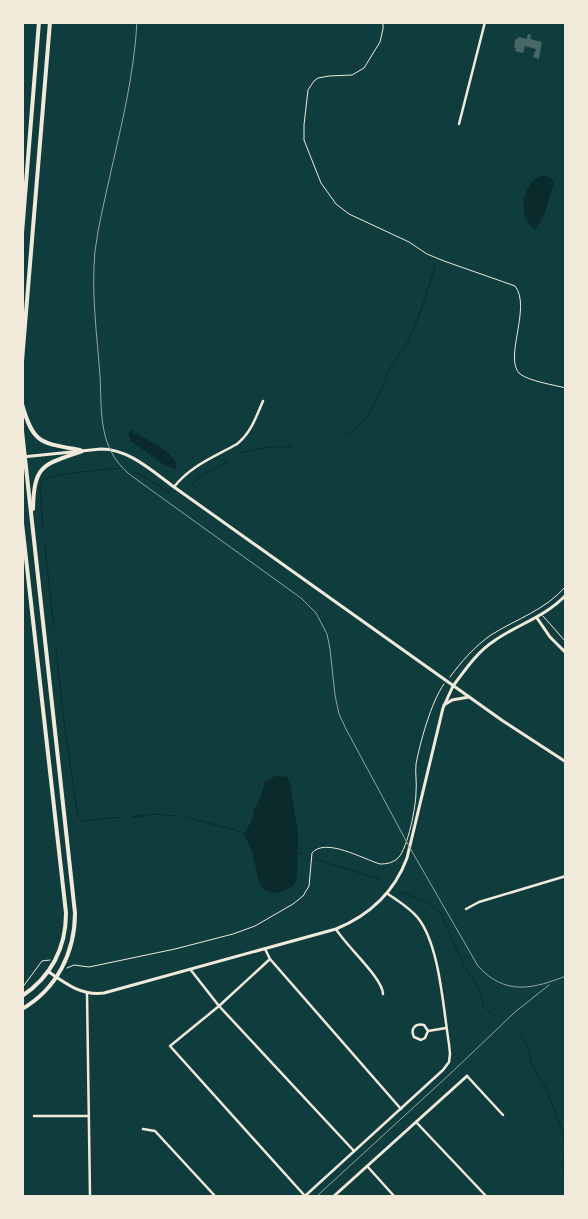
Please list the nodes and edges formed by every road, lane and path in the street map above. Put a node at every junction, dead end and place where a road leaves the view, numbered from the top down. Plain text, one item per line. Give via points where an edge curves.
1 (39, 22) edge
2 (50, 22) edge
3 (383, 22) edge
4 (485, 22) edge
5 (459, 124) dead end
6 (22, 233) edge
7 (22, 361) edge
8 (566, 388) edge
9 (263, 401) dead end
10 (22, 404) edge
11 (22, 431) edge
12 (82, 451) junction
13 (24, 457) edge
14 (174, 487) junction
15 (22, 523) edge
16 (32, 526) junction
17 (566, 586) edge
18 (566, 595) edge
19 (529, 615) dead end
20 (537, 618) junction
21 (548, 621) dead end
22 (566, 642) edge
23 (566, 653) edge
24 (453, 686) junction
25 (440, 690) dead end
26 (468, 697) junction
27 (444, 705) junction
28 (566, 762) edge
29 (57, 831) junction
30 (68, 838) junction
31 (566, 876) edge
32 (388, 894) junction
33 (466, 909) dead end
34 (336, 929) junction
35 (265, 949) junction
36 (270, 959) junction
37 (52, 961) dead end
38 (66, 968) dead end
39 (190, 969) junction
40 (49, 972) junction
41 (57, 978) junction
42 (22, 988) edge
43 (87, 993) junction
44 (383, 994) dead end
45 (22, 996) edge
46 (219, 1006) junction
47 (22, 1009) edge
48 (446, 1028) junction
49 (428, 1031) junction
50 (467, 1076) joint
51 (401, 1110) junction
52 (503, 1115) dead end
53 (34, 1116) dead end
54 (89, 1116) junction
55 (416, 1122) junction
56 (144, 1129) dead end
57 (354, 1152) junction
58 (367, 1166) junction
59 (90, 1196) edge
60 (215, 1196) edge
61 (305, 1196) edge
62 (334, 1196) edge
63 (394, 1196) edge
64 (486, 1196) edge

1 - 6 main road
2 - 7 main road
3 - 8 path via 380,42 364,68 352,75 318,78 308,90 304,140 321,183 336,204 349,214 444,262 514,286 520,302 514,358 516,369 524,376
4 - 5 street
9 - 14 street via 243,439 192,469
10 - 12 main road via 29,426 40,439 50,445
11 - 13 main road
12 - 13 main road
12 - 14 main road via 109,449 120,452
12 - 16 main road via 50,463 39,473 34,485
13 - 16 main road
14 - 24 main road
15 - 29 main road
16 - 30 main road
17 - 19 path
18 - 20 main road
20 - 23 main road
20 - 24 main road via 492,642
21 - 22 path
24 - 26 main road
24 - 27 main road
25 - 38 path via 417,760 415,800 406,841 395,860 380,864 334,847 320,847 312,853 309,886 304,896 256,926 175,949 89,967 77,965
26 - 27 main road
26 - 28 main road
27 - 32 main road via 409,853
29 - 30 main road
29 - 40 main road via 66,919 61,948
30 - 41 main road via 75,927 68,955
31 - 33 street via 479,902
32 - 34 main road via 365,914
32 - 48 street via 408,908 427,932
34 - 35 main road
34 - 44 street via 381,984
35 - 36 street
35 - 39 main road
36 - 46 street
36 - 51 street
37 - 42 path via 42,960
39 - 43 main road via 104,993
39 - 46 street
40 - 41 main road
40 - 45 main road
41 - 43 main road
41 - 47 main road
43 - 54 street
46 - 57 street
46 - 61 street via 170,1046
48 - 49 street
48 - 51 street via 448,1062
49 - 49 street via 421,1040 412,1032 418,1024 424,1025
50 - 52 street
50 - 55 main road
51 - 57 street
53 - 54 street
54 - 59 street
55 - 58 main road
55 - 64 street
56 - 60 street via 155,1131
57 - 61 street
58 - 62 main road
58 - 63 street

